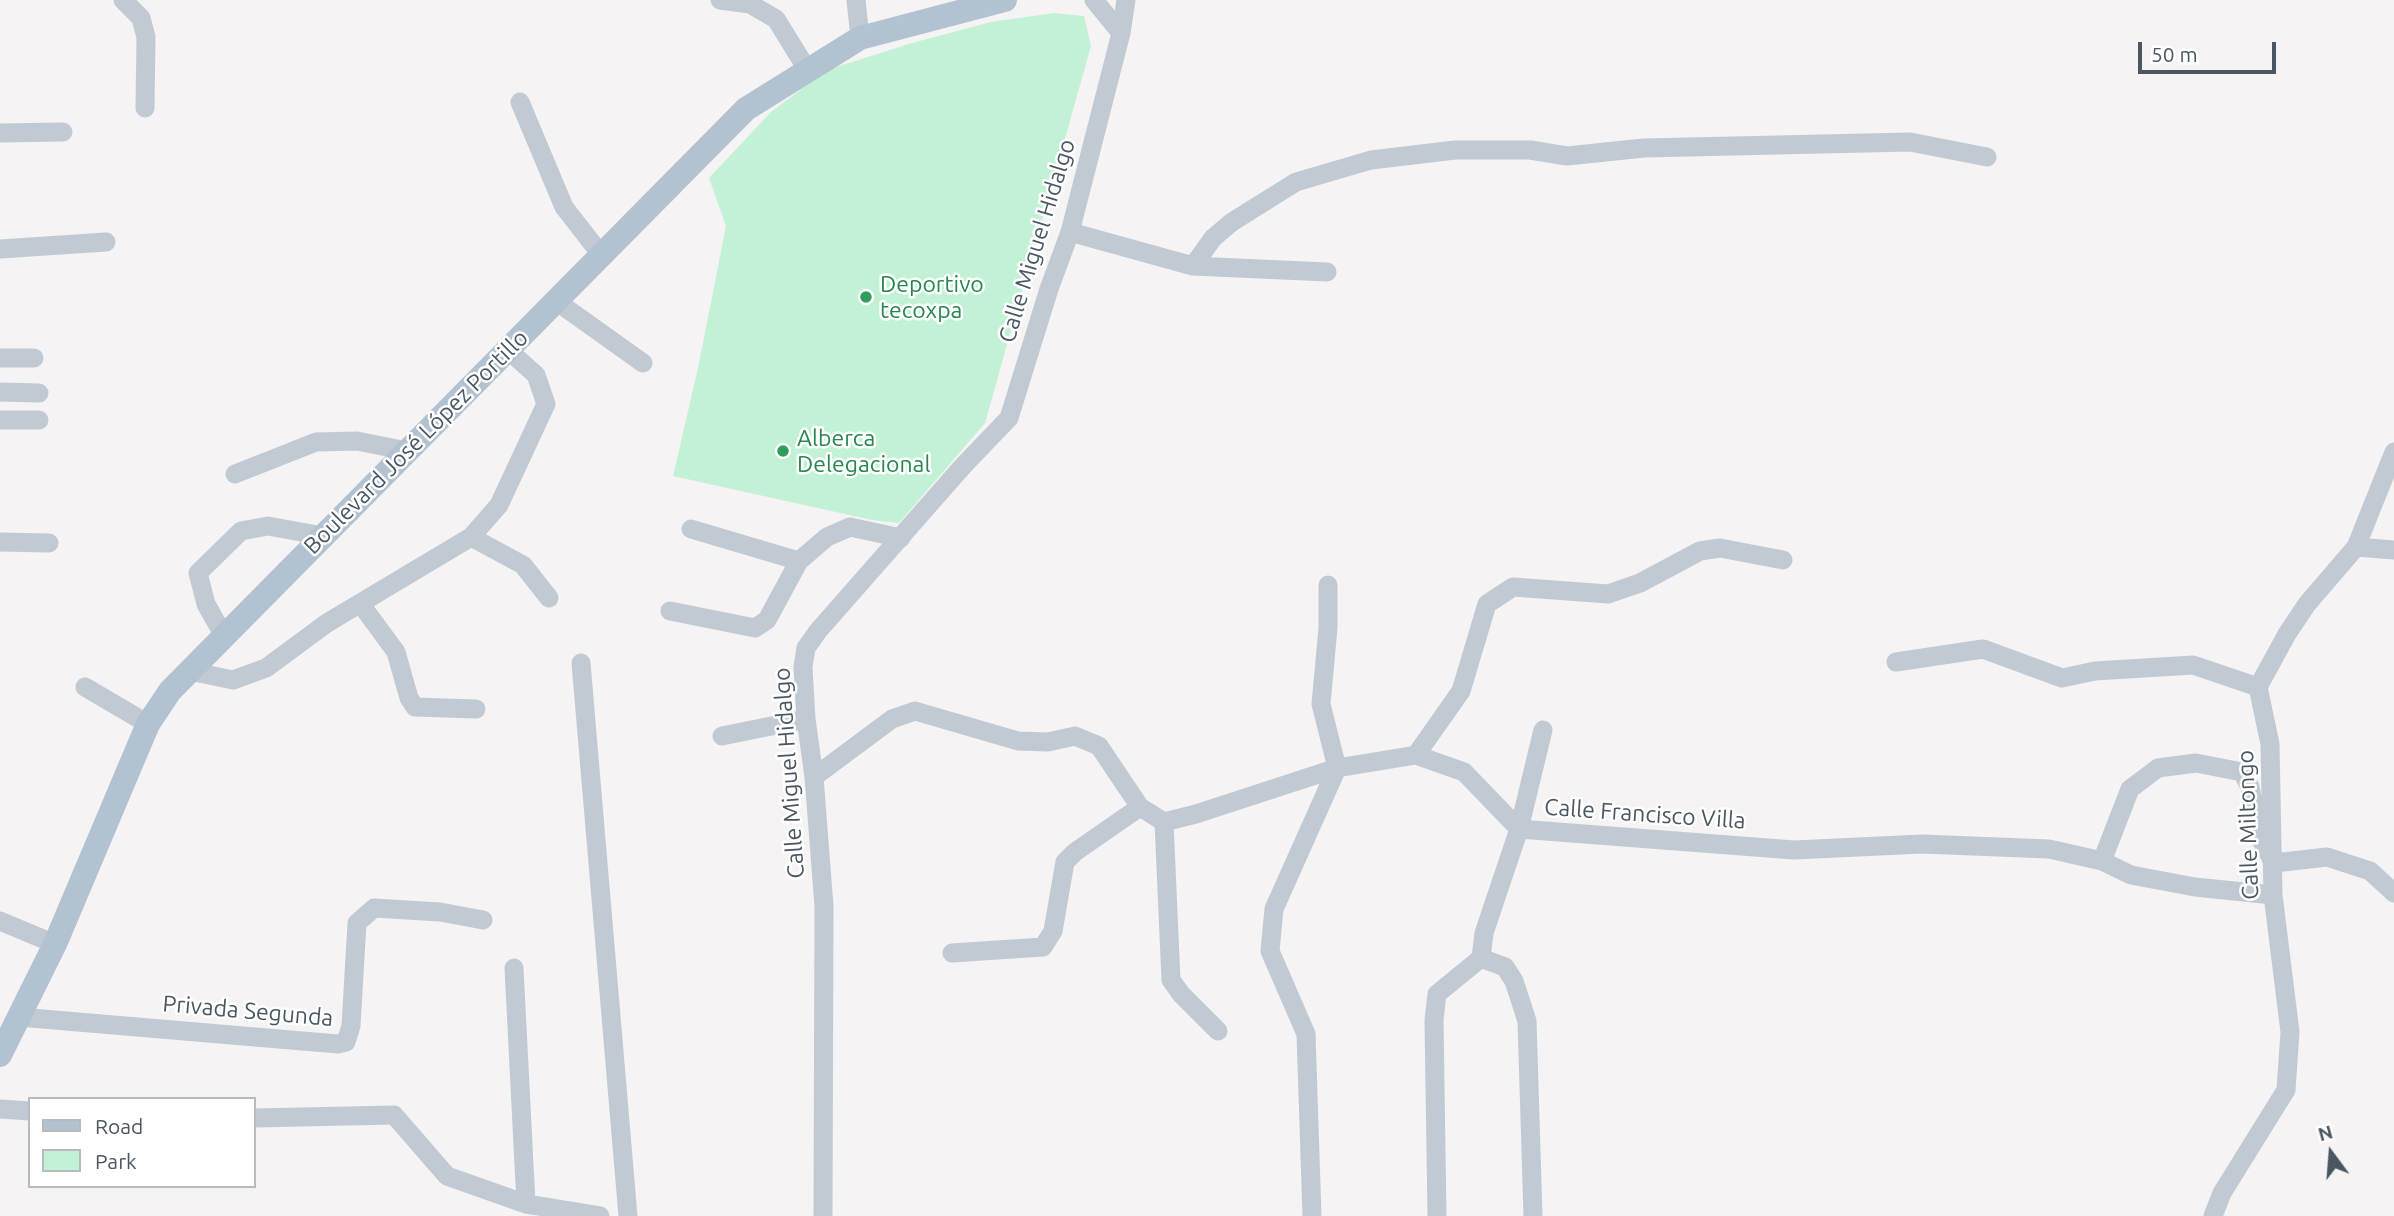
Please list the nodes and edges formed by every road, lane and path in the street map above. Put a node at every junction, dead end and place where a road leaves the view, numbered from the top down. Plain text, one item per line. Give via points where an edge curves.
1 (123, 0) edge
2 (720, 0) edge
3 (856, 0) edge
4 (1005, 0) edge
5 (1094, 0) edge
6 (1125, 0) edge
7 (1121, 33) junction
8 (860, 38) junction
9 (808, 71) junction
10 (520, 102) dead end
11 (145, 108) dead end
12 (63, 132) dead end
13 (0, 133) edge
14 (1987, 157) dead end
15 (1070, 232) junction
16 (106, 242) dead end
17 (0, 249) edge
18 (602, 256) junction
19 (1193, 267) junction
20 (1327, 272) dead end
21 (556, 301) junction
22 (508, 350) junction
23 (0, 358) edge
24 (34, 358) dead end
25 (643, 362) dead end
26 (0, 392) edge
27 (39, 393) dead end
28 (0, 419) edge
29 (39, 420) dead end
30 (408, 451) junction
31 (2394, 452) edge
32 (235, 474) dead end
33 (691, 529) dead end
34 (323, 536) junction
35 (471, 537) junction
36 (901, 538) junction
37 (0, 542) edge
38 (49, 543) dead end
39 (2356, 547) junction
40 (2394, 550) edge
41 (1783, 560) dead end
42 (799, 561) junction
43 (1328, 585) dead end
44 (549, 598) dead end
45 (360, 604) junction
46 (670, 611) dead end
47 (224, 636) junction
48 (1896, 662) dead end
49 (581, 663) dead end
50 (190, 671) junction
51 (85, 687) dead end
52 (2258, 687) junction
53 (476, 709) dead end
54 (806, 719) junction
55 (148, 724) junction
56 (1543, 730) dead end
57 (722, 736) dead end
58 (1416, 755) junction
59 (1337, 768) junction
60 (814, 777) junction
61 (1140, 807) junction
62 (1164, 822) junction
63 (1519, 829) junction
64 (2102, 861) junction
65 (2274, 863) junction
66 (2394, 892) edge
67 (2273, 895) junction
68 (483, 920) dead end
69 (0, 921) edge
70 (55, 944) junction
71 (952, 954) dead end
72 (1480, 958) junction
73 (514, 968) dead end
74 (19, 1017) junction
75 (1218, 1031) dead end
76 (0, 1055) edge
77 (0, 1109) edge
78 (28, 1111) edge
79 (256, 1118) edge
80 (526, 1204) junction
81 (600, 1216) edge
82 (628, 1216) edge
83 (823, 1216) edge
84 (1312, 1216) edge
85 (1437, 1216) edge
86 (1533, 1216) edge
87 (2213, 1216) edge

1 - 11 street via 141,18 146,37
2 - 9 street via 750,4 776,19
3 - 8 street
4 - 8 main road, Boulevard José López Portillo
5 - 7 street
6 - 7 street, Calle Miguel Hidalgo
7 - 15 street, Calle Miguel Hidalgo
8 - 9 main road, Boulevard José López Portillo
9 - 18 main road, Boulevard José López Portillo via 746,109
10 - 18 street via 564,207
12 - 13 street
14 - 19 street via 1910,142 1644,148 1567,156 1530,150 1455,150 1371,160 1296,182 1232,222 1213,238
15 - 19 street
15 - 36 street, Calle Miguel Hidalgo via 1009,418
16 - 17 street
18 - 21 main road, Boulevard José López Portillo
19 - 20 street
21 - 22 main road, Boulevard José López Portillo
21 - 25 street
22 - 30 main road, Boulevard José López Portillo
22 - 35 street via 536,375 546,404 499,505
23 - 24 street
26 - 27 street
28 - 29 street
30 - 32 street via 358,441 316,442
30 - 34 main road, Boulevard José López Portillo
31 - 39 street
33 - 42 street
34 - 47 main road, Boulevard José López Portillo
34 - 47 street via 268,526 241,531 198,573 206,604
35 - 44 street via 523,565
35 - 45 street
36 - 42 street via 850,527 827,537
36 - 54 street, Calle Miguel Hidalgo via 806,648
37 - 38 street
39 - 40 street
39 - 52 street via 2307,604
41 - 58 street via 1720,548 1700,551 1640,583 1608,594 1513,587 1488,604 1461,691
42 - 46 street via 767,621 755,628
43 - 59 street via 1321,704
45 - 50 street via 266,668 233,680
45 - 53 street via 396,652 415,707
47 - 50 main road, Boulevard José López Portillo
48 - 52 street via 1983,649 2062,678 2095,671 2193,665
49 - 82 street
50 - 55 main road, Boulevard José López Portillo
51 - 55 street
52 - 65 street, Calle Miltongo via 2270,744
54 - 57 street
54 - 60 street, Calle Miguel Hidalgo
55 - 70 main road, Boulevard José López Portillo
56 - 63 street
58 - 59 street, Calle Francisco Villa
58 - 63 street, Calle Francisco Villa via 1464,772
59 - 62 street, Calle Francisco Villa
59 - 84 street via 1274,909 1270,951 1307,1034
60 - 61 street via 892,719 915,711 1018,741 1075,736 1099,746
60 - 83 street, Calle Miguel Hidalgo via 824,906
61 - 62 street
61 - 71 street via 1065,862 1053,931 1043,947
62 - 75 street via 1171,980
63 - 64 street, Calle Francisco Villa via 1794,850 1922,844 2049,849
63 - 72 street
64 - 65 street via 2130,789 2158,768 2196,763 2242,772 2250,787 2260,838
64 - 67 street, Calle Francisco Villa via 2132,875
65 - 66 street via 2327,857 2370,871
65 - 67 street, Calle Miltongo
67 - 87 street, Calle Miltongo via 2290,1032 2286,1090 2222,1193
68 - 74 street, Privada Segunda via 374,908 357,923 351,1026 346,1042 338,1044
69 - 70 street
70 - 74 main road, Boulevard José López Portillo
72 - 85 street via 1437,994
72 - 86 street via 1505,967 1527,1021
73 - 80 street
74 - 76 main road, Boulevard José López Portillo
77 - 78 street
79 - 80 street via 394,1115 447,1176
80 - 81 street

